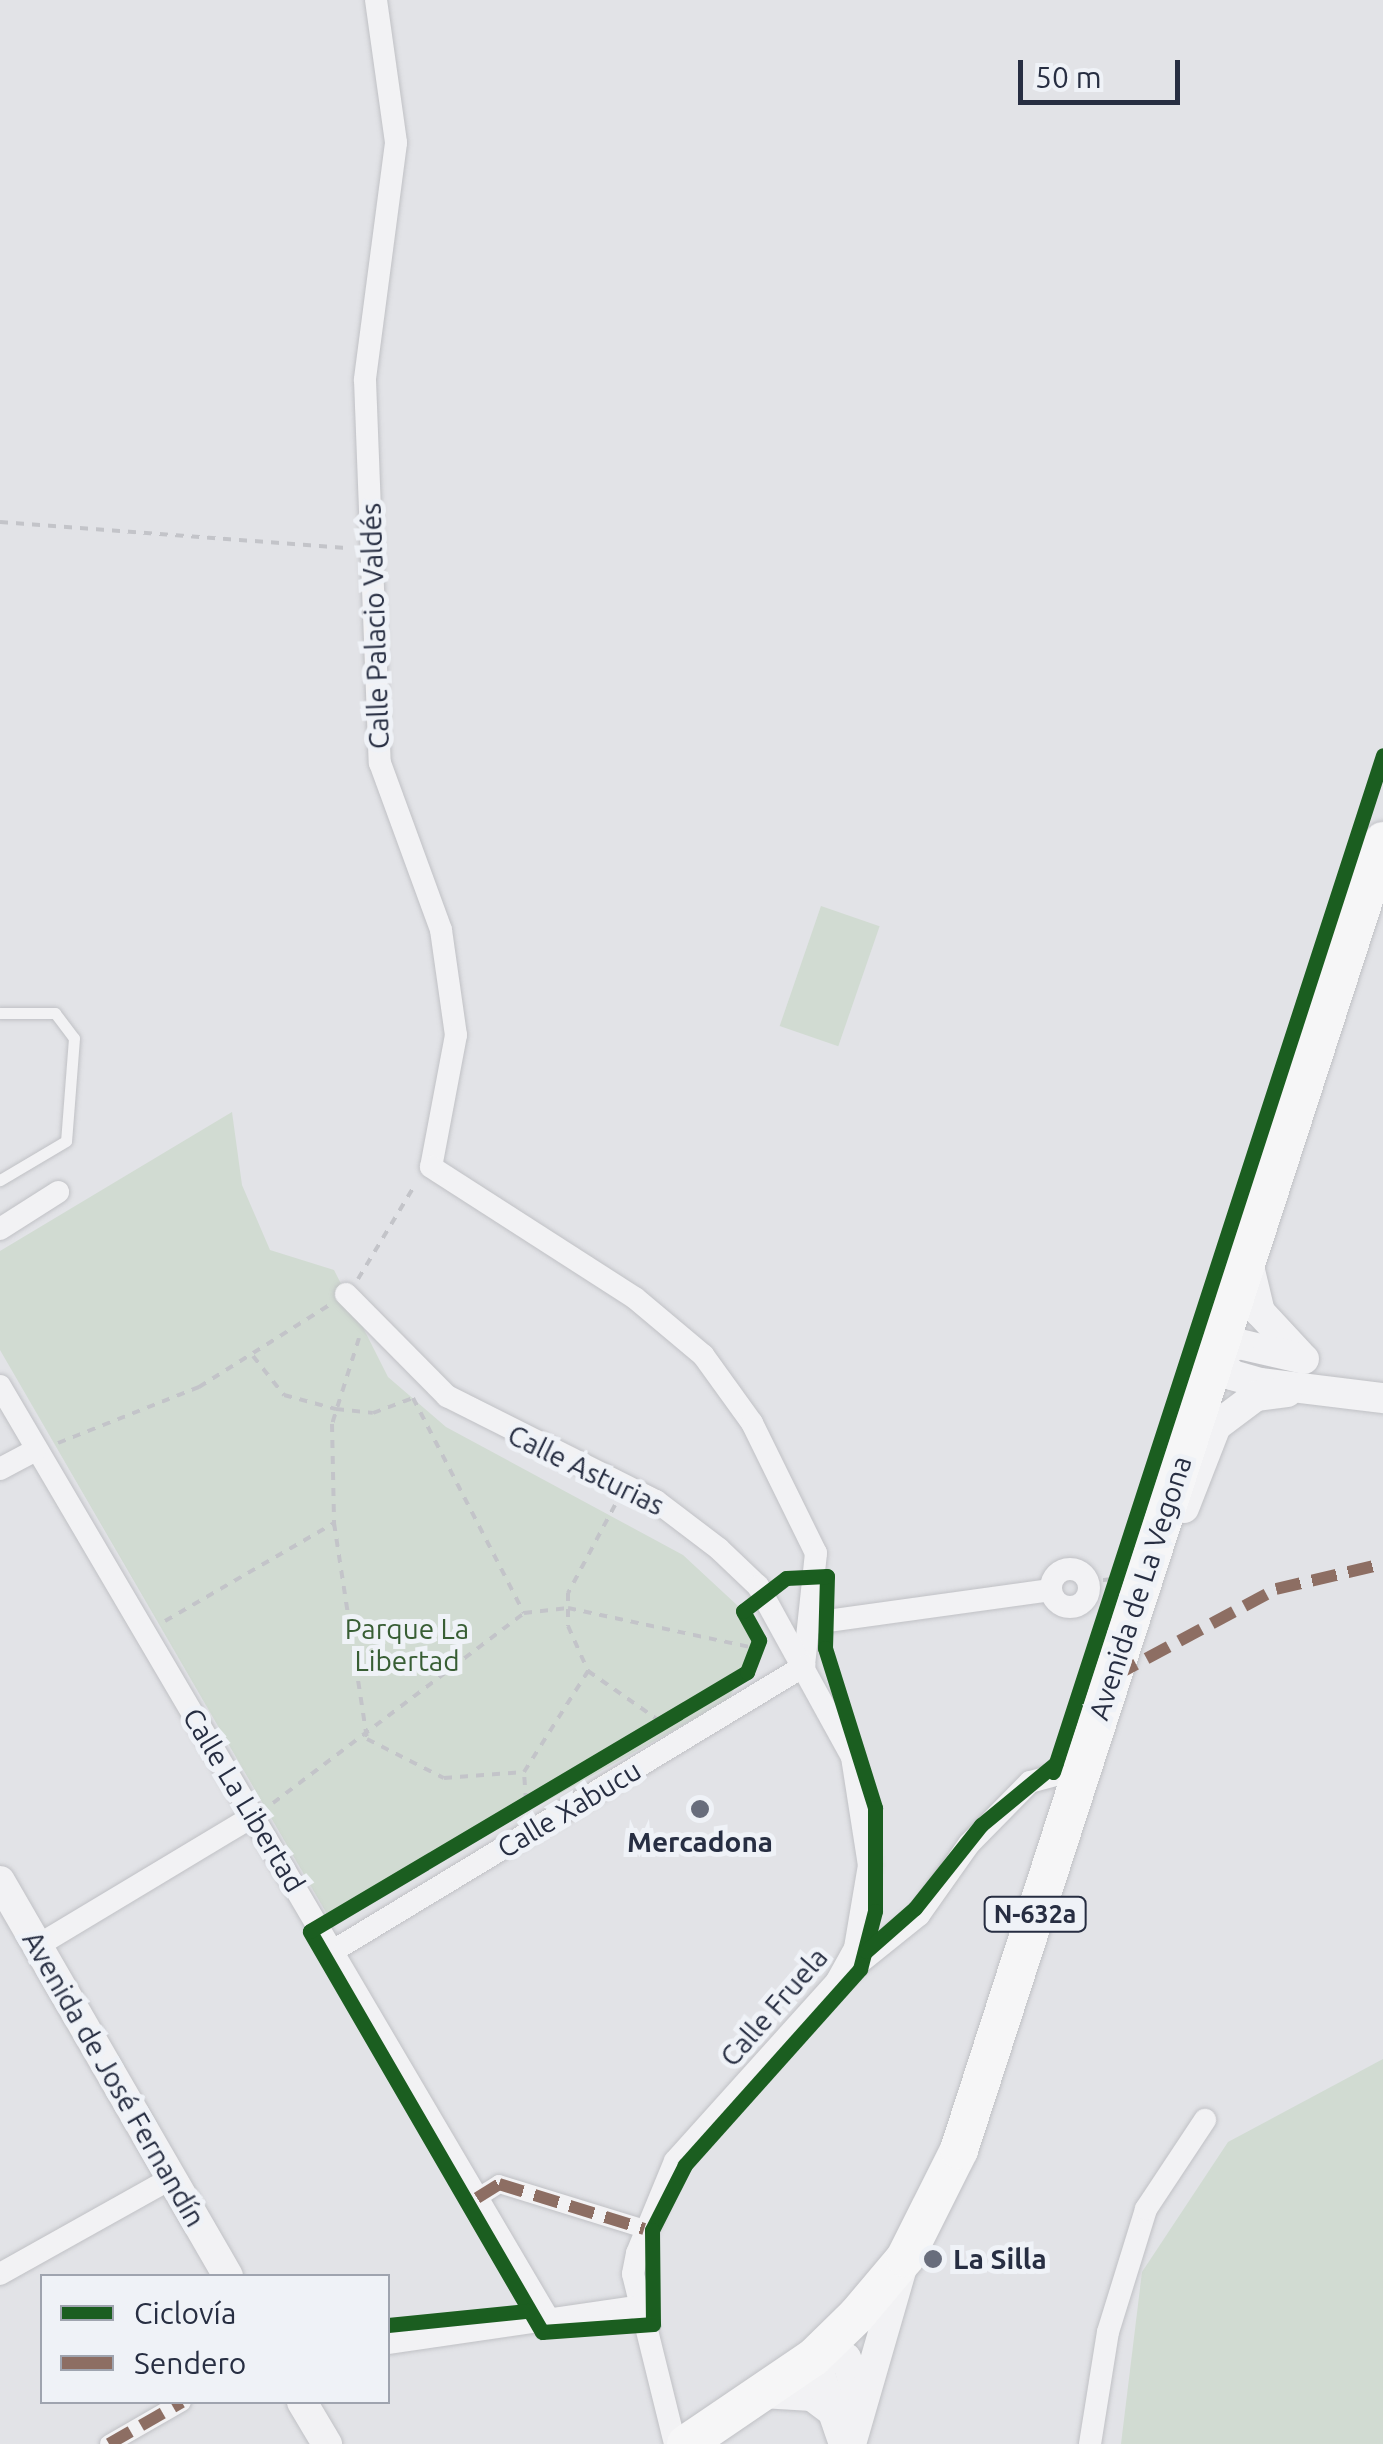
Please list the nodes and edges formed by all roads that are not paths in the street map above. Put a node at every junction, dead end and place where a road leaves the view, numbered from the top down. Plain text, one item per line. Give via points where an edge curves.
1 (376, 0) edge
2 (1383, 841) edge
3 (0, 1013) edge
4 (0, 1180) edge
5 (58, 1192) dead end
6 (0, 1229) edge
7 (1246, 1258) junction
8 (346, 1294) road end
9 (1213, 1355) junction
10 (1307, 1374) junction
11 (0, 1386) edge
12 (1373, 1395) edge
13 (34, 1450) junction
14 (0, 1469) edge
15 (1134, 1565) junction
16 (1051, 1590) dead end
17 (813, 1624) junction
18 (804, 1666) junction
19 (1082, 1768) junction
20 (254, 1816) junction
21 (0, 1882) edge
22 (37, 1946) junction
23 (334, 1951) junction
24 (837, 1981) junction
25 (1205, 2120) dead end
26 (172, 2178) junction
27 (477, 2198) junction
28 (644, 2229) junction
29 (905, 2258) junction
30 (0, 2274) edge
31 (227, 2274) edge
32 (642, 2306) junction
33 (548, 2318) junction
34 (390, 2342) edge
35 (814, 2357) junction
36 (762, 2393) junction
37 (179, 2404) edge
38 (303, 2404) edge
39 (848, 2410) junction
40 (109, 2444) edge
41 (327, 2444) edge
42 (675, 2444) edge
43 (686, 2444) edge
44 (847, 2444) edge
45 (1090, 2444) edge

1 - 17 street, Calle Palacio Valdés via 396,142 366,380 380,763 442,930 456,1035 432,1166 635,1298 702,1355 752,1424 816,1553
2 - 7 main road, Avenida de La Vegona / N-632a
3 - 4 lane via 55,1013 74,1038 66,1141
5 - 6 street
7 - 9 main road, Avenida de La Vegona / N-632a
7 - 10 street via 1260,1312
8 - 18 street, Calle Asturias via 447,1396 687,1522 758,1586
9 - 10 street via 1238,1344
9 - 15 main road, Avenida de La Vegona / N-632a
10 - 12 street
10 - 15 street via 1256,1396 1216,1426 1172,1538
11 - 13 street, Calle La Libertad
13 - 14 street
13 - 20 street, Calle La Libertad
15 - 19 main road, Avenida de La Vegona / N-632a
16 - 17 street
17 - 18 street
18 - 23 street, Calle Xabucu
18 - 24 street, Calle Fruela via 852,1758 865,1809 865,1908
19 - 24 street via 1030,1782 969,1844 919,1915
19 - 29 main road, Avenida de La Vegona / N-632a via 959,2150
20 - 22 street
20 - 23 street, Calle La Libertad
21 - 22 street, Avenida de José Fernandín
22 - 26 street, Avenida de José Fernandín
23 - 27 street, Calle La Libertad
24 - 28 street, Calle Fruela via 705,2122
25 - 45 street via 1146,2209 1108,2332
26 - 30 street
26 - 31 street, Avenida de José Fernandín
27 - 28 street via 500,2184
27 - 33 street, Calle La Libertad
28 - 32 street, Calle Fruela via 634,2274
29 - 35 main road, Avenida de La Vegona / N-632a
29 - 39 street
32 - 33 street
32 - 42 street, Calle Fruela
33 - 34 street
35 - 36 main road, N-632a
35 - 39 street
36 - 39 street via 812,2396
36 - 43 main road, N-632a
37 - 40 street
38 - 41 street
39 - 44 street

